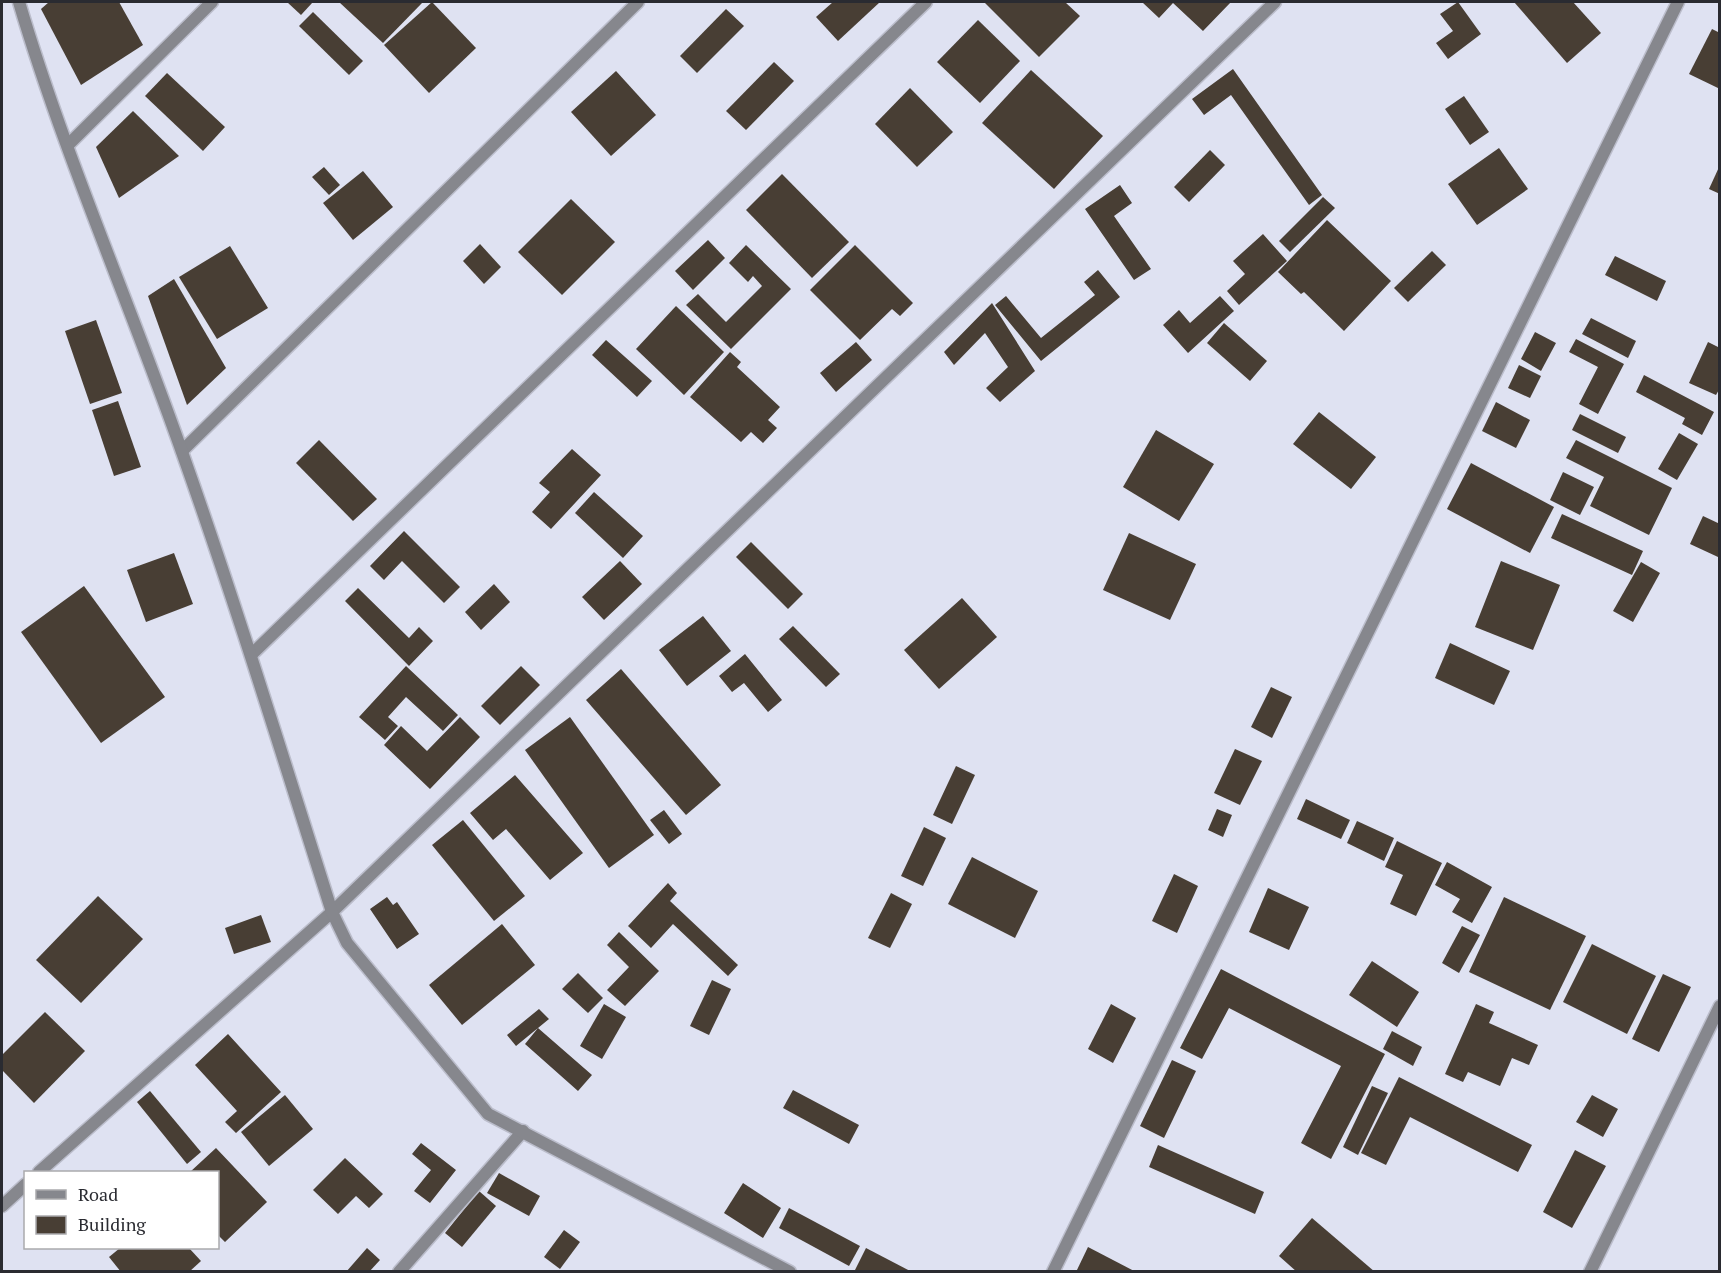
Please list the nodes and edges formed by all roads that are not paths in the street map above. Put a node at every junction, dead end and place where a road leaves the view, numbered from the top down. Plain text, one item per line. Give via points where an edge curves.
1 (212, 2) edge
2 (638, 2) edge
3 (926, 2) edge
4 (1275, 2) edge
5 (1678, 2) edge
6 (21, 3) edge
7 (68, 145) junction
8 (182, 451) junction
9 (251, 655) junction
10 (332, 912) junction
11 (1719, 1006) edge
12 (523, 1131) junction
13 (41, 1171) edge
14 (24, 1186) edge
15 (2, 1206) edge
16 (399, 1272) edge
17 (790, 1272) edge
18 (1053, 1272) edge
19 (1590, 1272) edge

1 - 7 street
2 - 8 street
3 - 9 street
4 - 10 street
5 - 18 street
6 - 7 street
7 - 8 street
8 - 9 street
9 - 10 street
10 - 12 street via 347,943 488,1114
10 - 13 street
11 - 19 street
12 - 16 street
12 - 17 street
14 - 15 street

